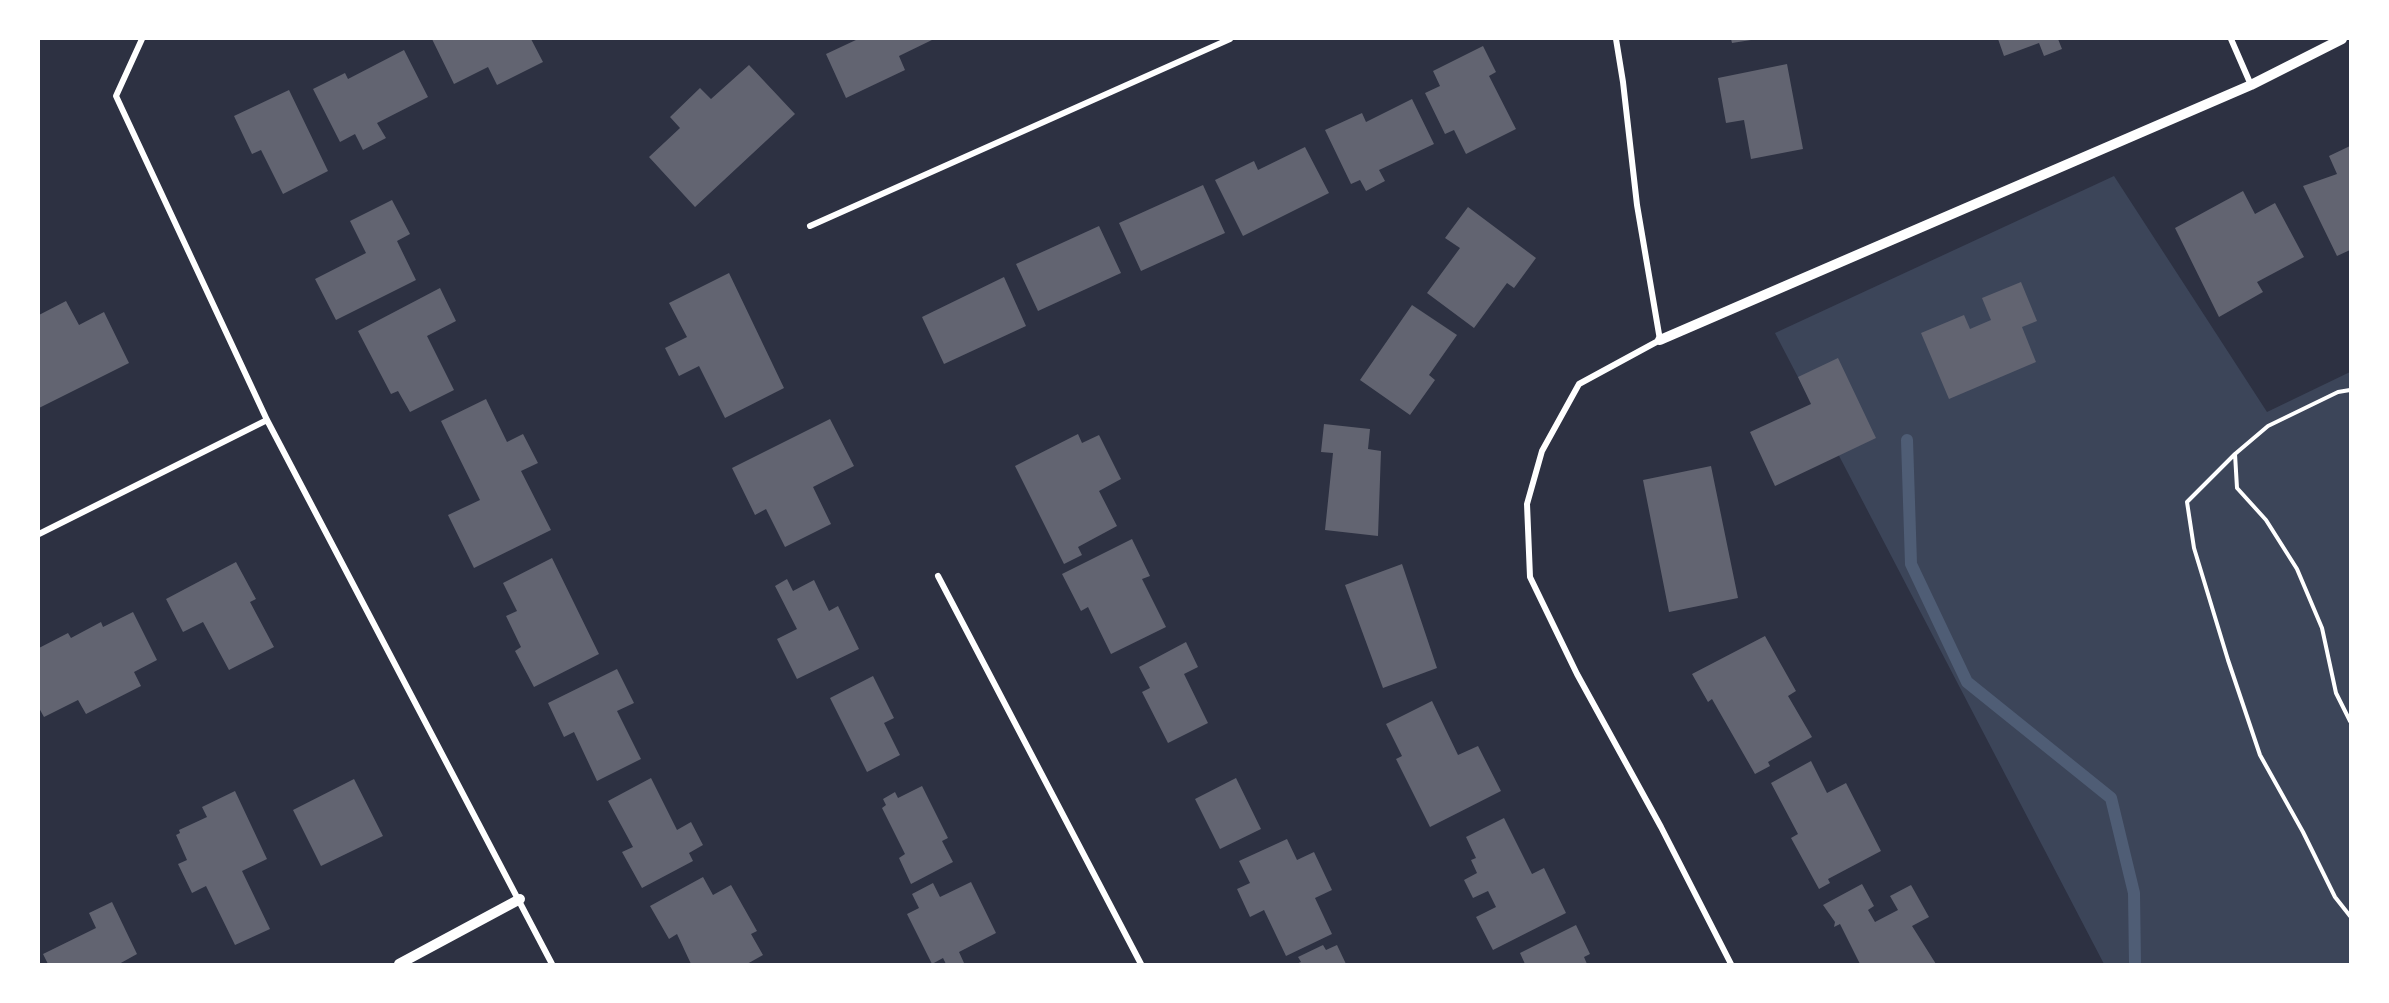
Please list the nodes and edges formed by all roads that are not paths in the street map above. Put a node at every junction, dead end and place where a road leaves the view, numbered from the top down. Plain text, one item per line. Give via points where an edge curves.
1 (142, 39) edge
2 (1230, 39) edge
3 (1616, 39) edge
4 (2231, 39) edge
5 (2342, 39) edge
6 (2251, 85) junction
7 (810, 226) dead end
8 (1660, 340) junction
9 (267, 420) junction
10 (39, 534) edge
11 (938, 576) dead end
12 (520, 899) junction
13 (399, 964) edge
14 (552, 964) edge
15 (1141, 964) edge
16 (1731, 964) edge

1 - 9 street via 116,96
2 - 7 street
3 - 8 street via 1637,205
4 - 6 street
5 - 6 street
6 - 8 street
8 - 16 street via 1579,384 1547,441 1527,504 1530,577
9 - 10 street
9 - 12 street
11 - 15 street
12 - 13 street
12 - 14 street

